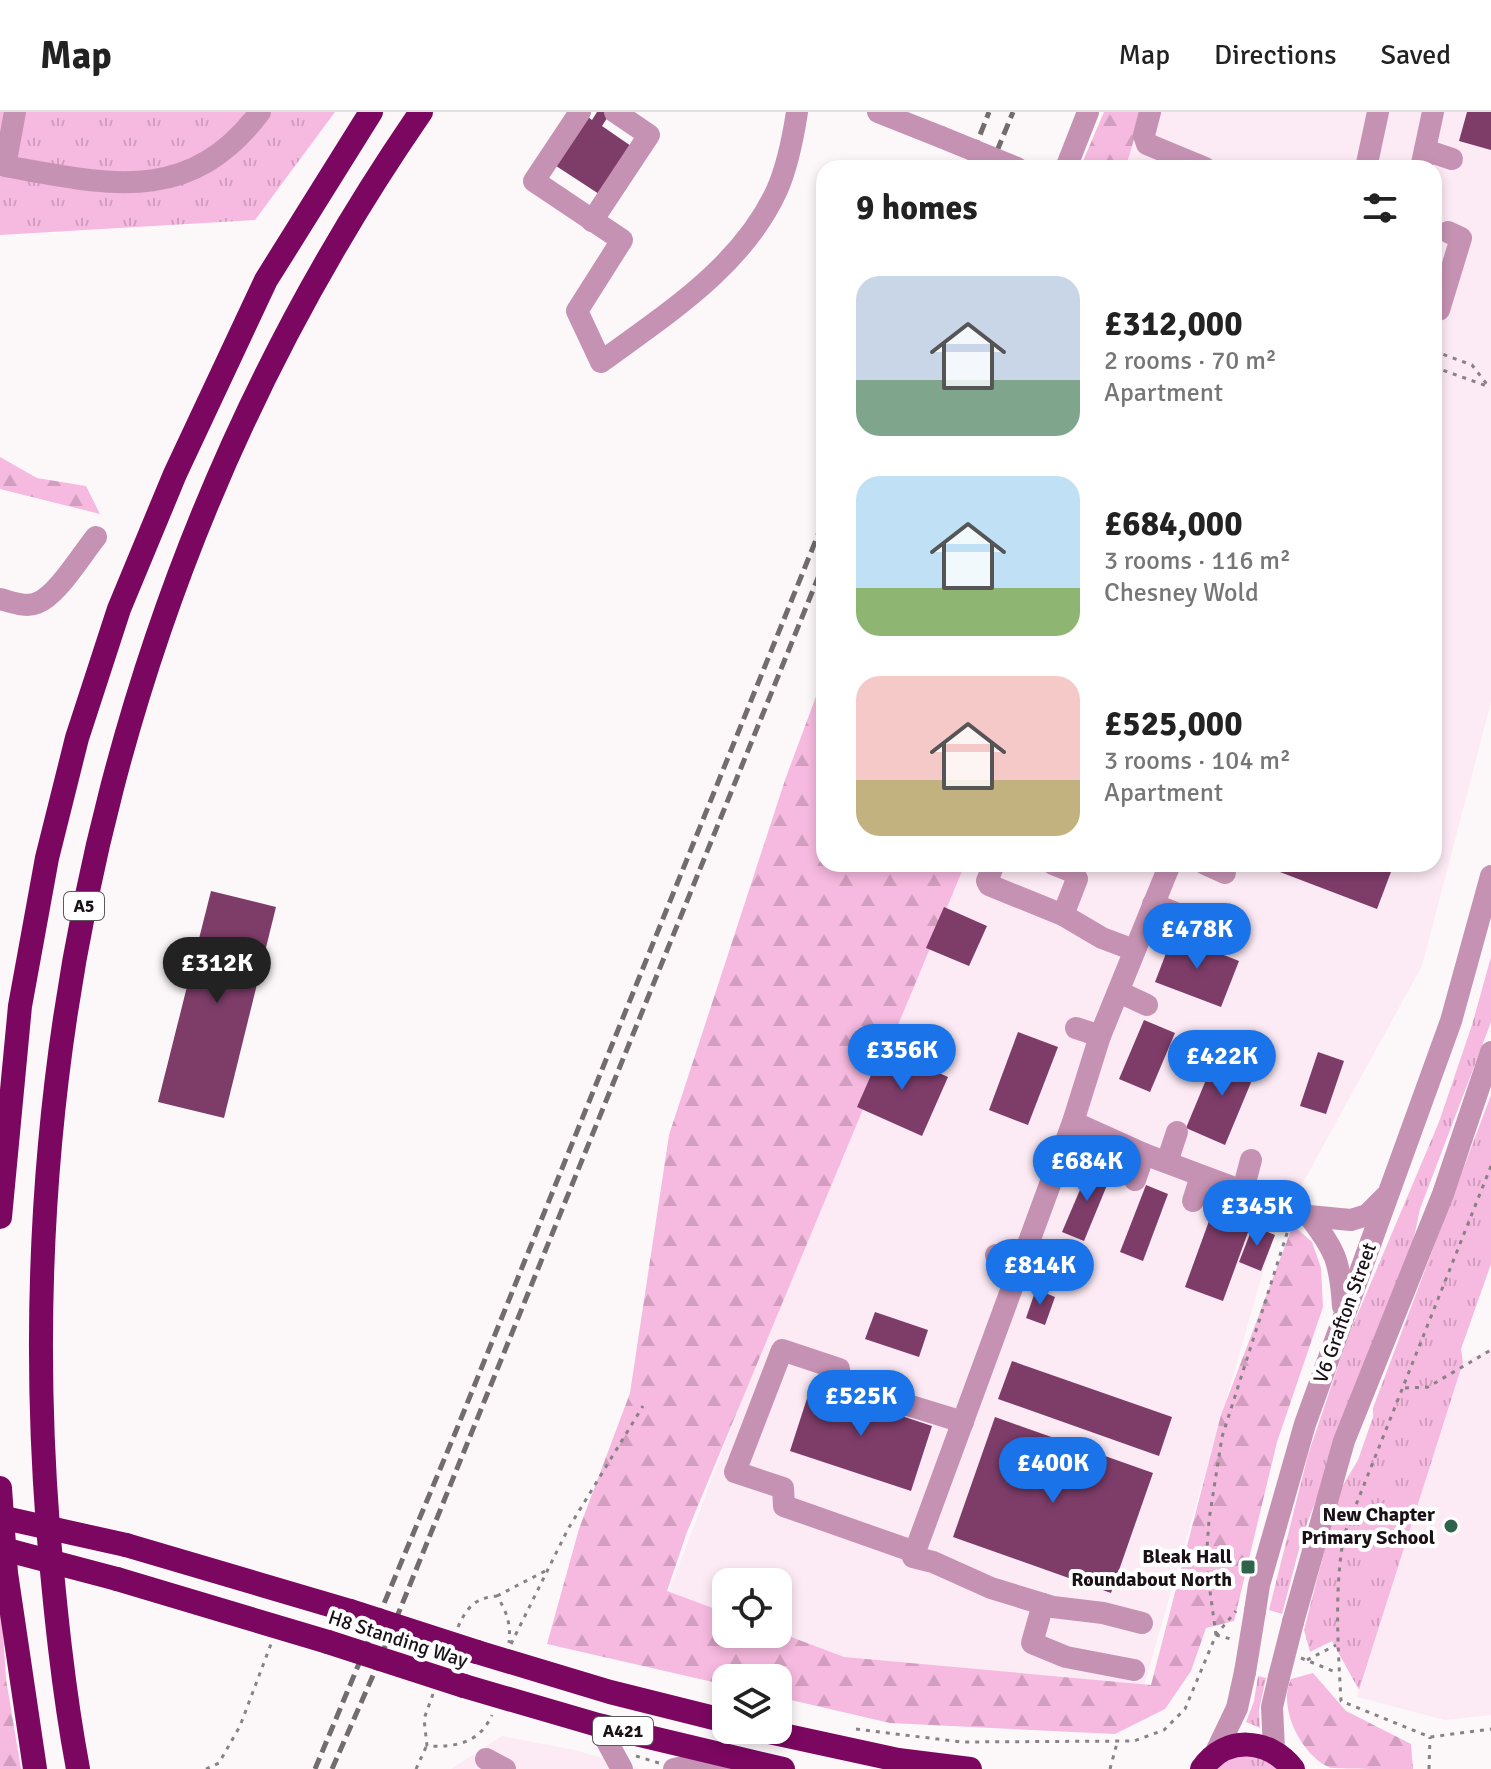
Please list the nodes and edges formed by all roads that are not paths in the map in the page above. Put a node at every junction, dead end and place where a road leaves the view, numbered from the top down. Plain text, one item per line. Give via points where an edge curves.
1 (15, 112) edge
2 (260, 112) edge
3 (371, 112) edge
4 (421, 112) edge
5 (580, 112) edge
6 (615, 112) edge
7 (797, 112) edge
8 (878, 112) edge
9 (1088, 112) edge
10 (1150, 112) edge
11 (1378, 112) edge
12 (1433, 112) edge
13 (1423, 159) edge
14 (1452, 159) dead end
15 (997, 160) edge
16 (1069, 160) edge
17 (1186, 160) edge
18 (1368, 160) edge
19 (2, 166) edge
20 (592, 221) junction
21 (1442, 230) edge
22 (1442, 300) edge
23 (96, 537) dead end
24 (0, 599) edge
25 (991, 872) edge
26 (1073, 872) edge
27 (1167, 872) edge
28 (1491, 876) edge
29 (1153, 904) junction
30 (1063, 915) junction
31 (1185, 917) dead end
32 (1134, 950) junction
33 (1119, 992) junction
34 (1147, 1005) dead end
35 (1076, 1028) dead end
36 (1100, 1036) junction
37 (1491, 1052) edge
38 (1073, 1122) junction
39 (1177, 1132) dead end
40 (1144, 1154) junction
41 (1251, 1160) dead end
42 (1167, 1162) junction
43 (1201, 1176) junction
44 (1135, 1180) dead end
45 (1243, 1190) junction
46 (1388, 1193) junction
47 (1193, 1201) dead end
48 (1302, 1214) junction
49 (0, 1217) edge
50 (996, 1255) dead end
51 (1022, 1256) junction
52 (1052, 1259) dead end
53 (1344, 1314) junction
54 (963, 1422) junction
55 (0, 1488) edge
56 (0, 1517) edge
57 (0, 1548) edge
58 (915, 1552) junction
59 (1043, 1604) junction
60 (1142, 1623) dead end
61 (1134, 1670) dead end
62 (712, 1718) edge
63 (598, 1725) junction
64 (792, 1737) edge
65 (1274, 1750) junction
66 (733, 1757) junction
67 (1204, 1763) edge
68 (35, 1769) edge
69 (78, 1769) edge
70 (622, 1769) edge
71 (674, 1769) edge
72 (783, 1769) edge
73 (970, 1769) edge
74 (1293, 1769) edge

1 - 19 street
2 - 19 street via 213,158 158,181 94,182
3 - 49 highway, A5 via 266,280 119,609 77,738 47,858 20,1006
4 - 69 highway, A5 via 372,183 274,355 221,467 162,621 120,754 88,887 63,1029 40,1303 42,1444 53,1590
5 - 20 street via 534,181
6 - 20 street via 649,135
7 - 20 street via 777,190 737,250 708,280 601,362 577,311 622,240
8 - 15 street, bridge
9 - 16 street
10 - 17 street via 1147,144
11 - 18 street
12 - 13 street
13 - 14 street
21 - 22 street via 1461,238
23 - 24 street via 49,596 23,605
25 - 30 street via 989,885
26 - 30 street via 1077,879
27 - 29 street
28 - 46 street, V6 Grafton Street via 1451,1021
29 - 31 street
29 - 32 street
30 - 32 street
32 - 33 street
33 - 34 street
33 - 36 street
35 - 36 street
36 - 38 street
37 - 65 street, bridge via 1443,1194 1344,1441 1272,1707
38 - 40 street
38 - 51 street
39 - 42 street
40 - 42 street
40 - 44 street
41 - 45 street
42 - 43 street
43 - 45 street
43 - 47 street
45 - 48 street
46 - 48 street via 1367,1215 1351,1220
46 - 53 street, V6 Grafton Street
48 - 53 street via 1332,1246
50 - 51 street
51 - 52 street
51 - 54 street
53 - 67 street, V6 Grafton Street, bridge via 1305,1424 1259,1585 1237,1708
54 - 58 street
54 - 58 street via 839,1384 839,1369 782,1350 735,1472 783,1488 784,1506
55 - 68 highway via 6,1573
56 - 62 highway, H8 Standing Way / A421, bridge via 126,1545 610,1692
57 - 63 highway, H8 Standing Way / A421, bridge
58 - 59 street via 913,1557
59 - 60 street
59 - 61 street via 1032,1643 1066,1657
63 - 66 highway, H8 Standing Way / A421
63 - 70 street
64 - 73 highway
65 - 67 highway via 1244,1744
65 - 74 highway
66 - 71 street
66 - 72 highway, H8 Standing Way / A421

